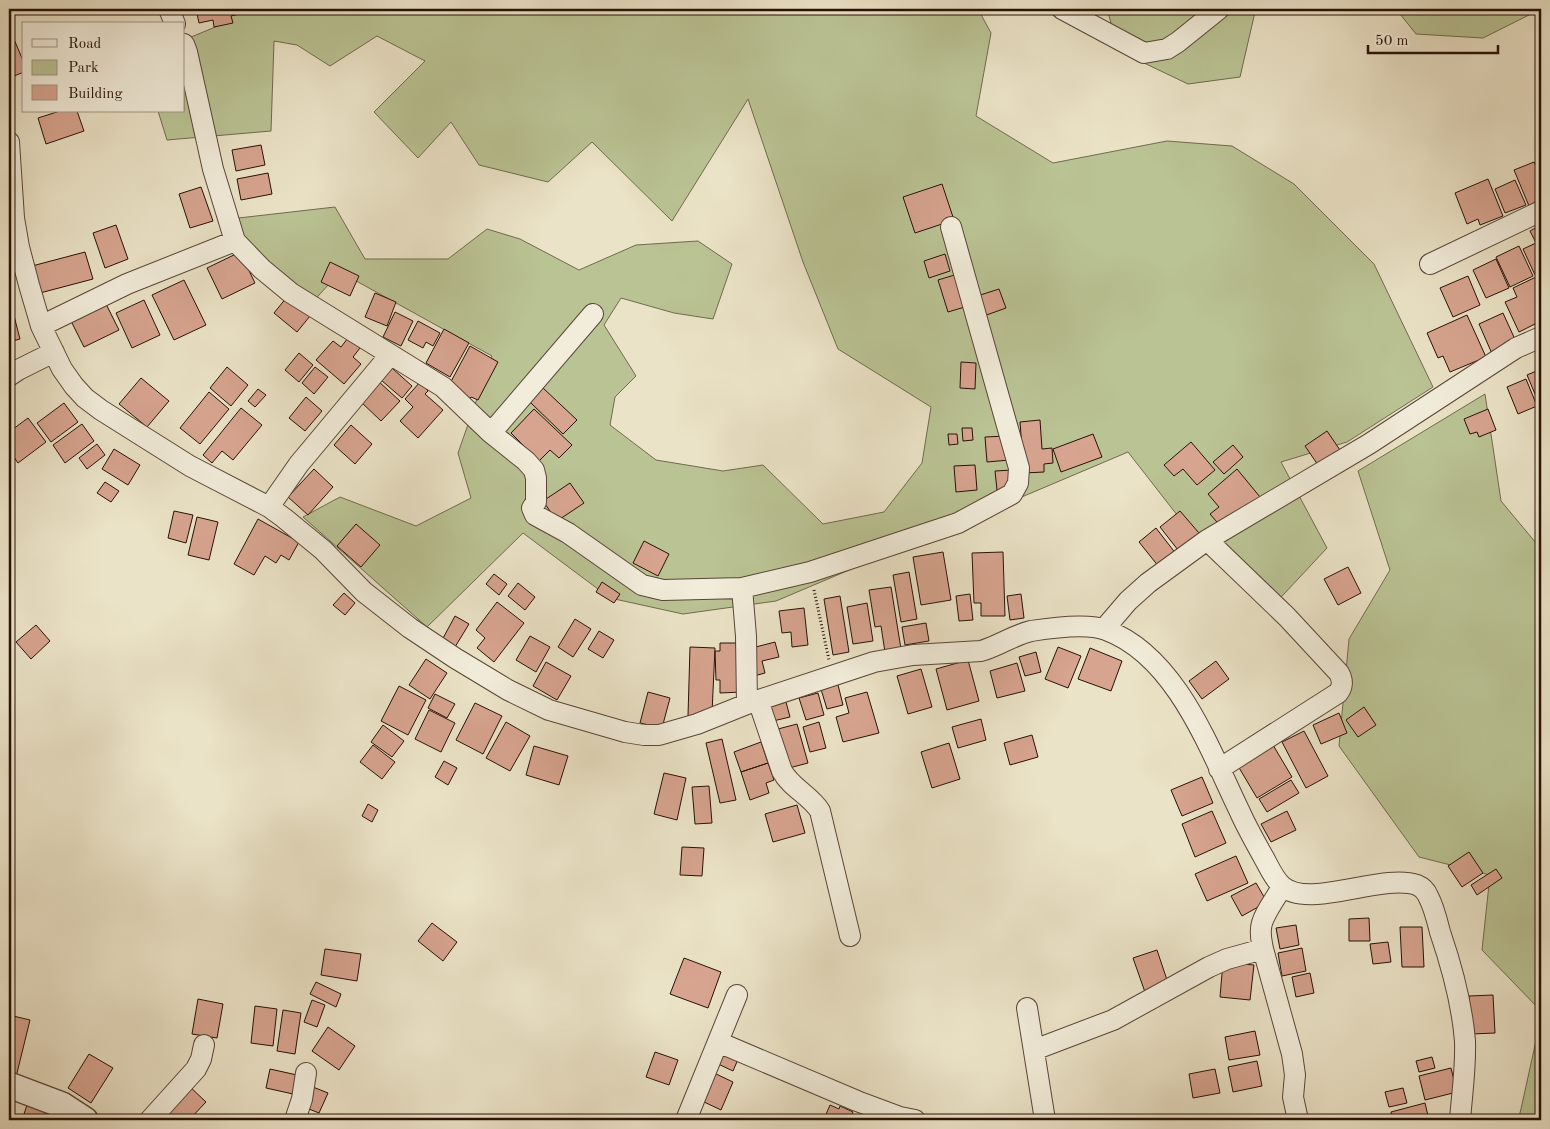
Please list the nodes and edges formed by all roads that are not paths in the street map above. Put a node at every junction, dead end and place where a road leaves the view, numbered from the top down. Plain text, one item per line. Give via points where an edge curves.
1 (169, 9) edge
2 (1062, 9) edge
3 (1219, 9) edge
4 (174, 22) edge
5 (185, 47) edge
6 (9, 142) edge
7 (1541, 211) edge
8 (951, 227) dead end
9 (235, 241) junction
10 (1430, 264) dead end
11 (593, 314) dead end
12 (41, 326) junction
13 (1541, 337) edge
14 (54, 352) junction
15 (390, 355) junction
16 (9, 376) edge
17 (491, 433) junction
18 (269, 508) junction
19 (1207, 540) junction
20 (742, 588) junction
21 (1104, 629) junction
22 (752, 702) junction
23 (1219, 769) junction
24 (1282, 887) junction
25 (850, 936) dead end
26 (1262, 949) junction
27 (737, 995) dead end
28 (1027, 1008) dead end
29 (718, 1042) junction
30 (204, 1045) dead end
31 (1034, 1050) junction
32 (306, 1073) dead end
33 (9, 1085) edge
34 (85, 1120) edge
35 (150, 1120) edge
36 (294, 1120) edge
37 (686, 1120) edge
38 (915, 1120) edge
39 (1045, 1120) edge
40 (1298, 1120) edge
41 (1460, 1120) edge

1 - 4 street
2 - 3 street via 1144,53 1167,49
5 - 9 street via 213,170
6 - 12 street via 19,248
7 - 10 street
8 - 20 street via 1019,468 1018,482 1012,494 958,523 810,572
9 - 12 street via 128,284
9 - 15 street via 291,293
11 - 17 street
12 - 14 street
13 - 19 street via 1516,348 1369,444
14 - 16 street
14 - 18 street via 74,386 101,410 190,466
15 - 17 street via 443,387
15 - 18 street via 299,464
17 - 20 street via 534,470 537,491 532,508 535,515 568,533 642,585 663,590
18 - 22 street via 323,550 364,592 410,628 508,690 549,710 644,735 697,724
19 - 21 street via 1148,584
19 - 23 street via 1287,616 1339,673 1342,682 1338,693
20 - 22 street
21 - 22 street via 1046,629 1028,632 981,651 874,662
21 - 23 street via 1138,648 1173,684
22 - 25 street via 785,777 820,811
23 - 24 street via 1271,872
24 - 26 street via 1260,927
24 - 41 street via 1313,895 1400,883 1415,884 1424,890 1431,902 1452,969 1460,1010 1465,1060
26 - 31 street via 1227,959 1113,1020
26 - 40 street via 1292,1054 1293,1096
27 - 29 street
28 - 31 street
29 - 37 street
29 - 38 street via 858,1101
30 - 35 street via 196,1069
31 - 39 street
32 - 36 street via 302,1099
33 - 34 street via 62,1105

